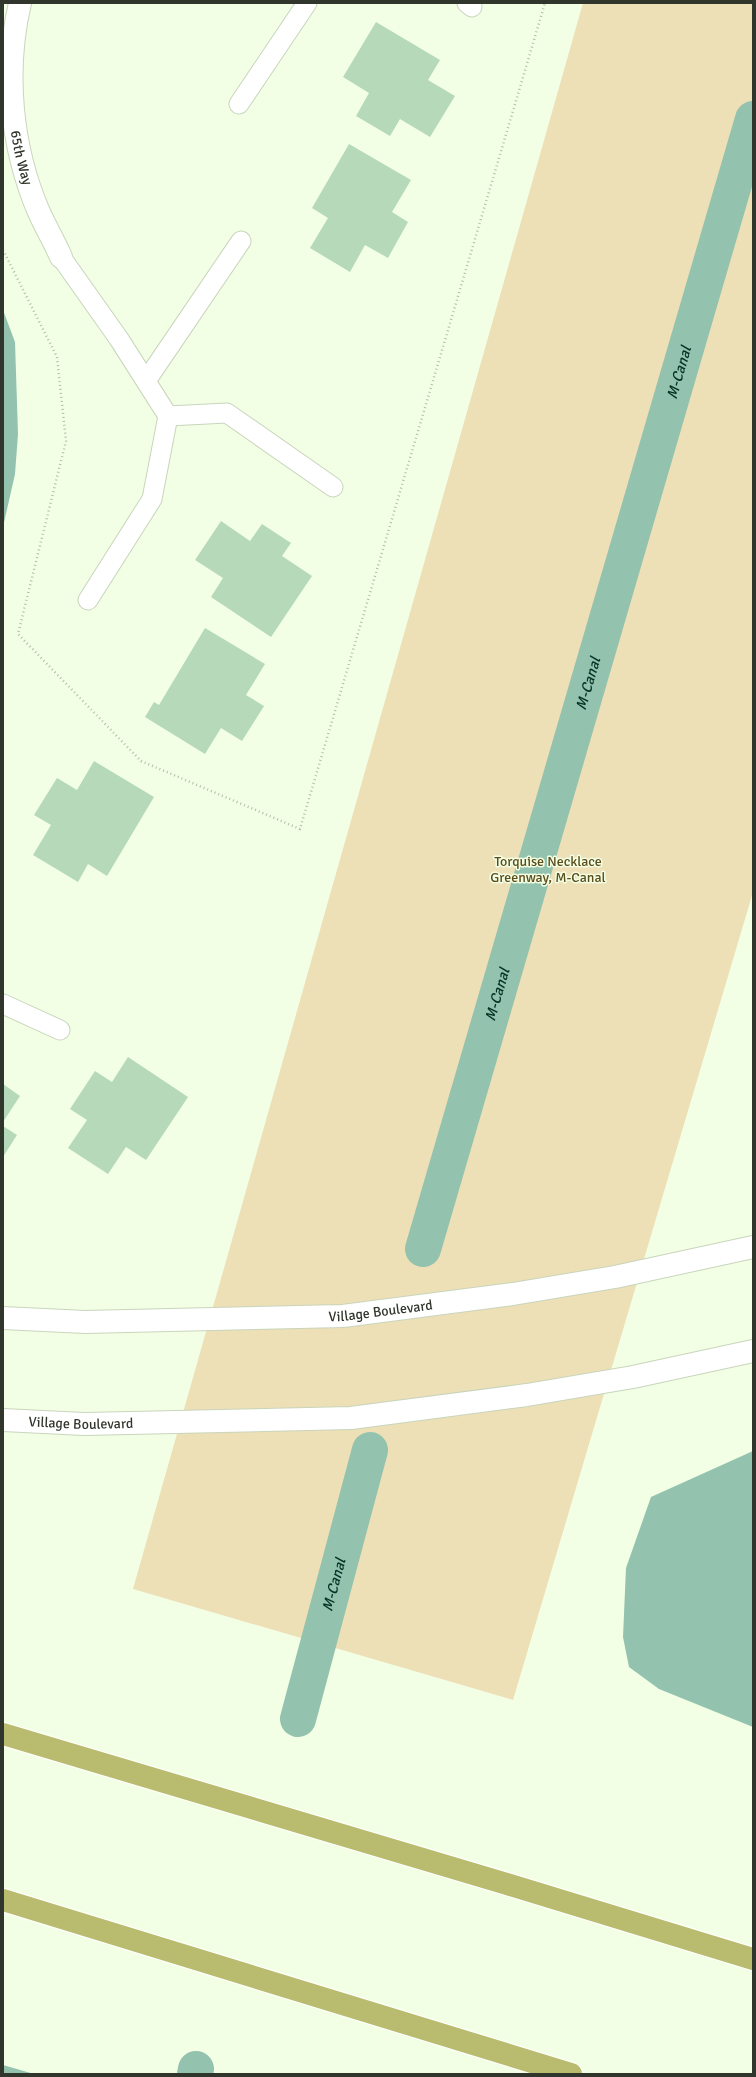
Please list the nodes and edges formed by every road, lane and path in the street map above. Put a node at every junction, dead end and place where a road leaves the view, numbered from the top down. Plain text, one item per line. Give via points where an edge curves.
1 (20, 3) edge
2 (307, 3) edge
3 (545, 3) edge
4 (240, 104) dead end
5 (241, 241) dead end
6 (61, 257) joint
7 (146, 381) junction
8 (168, 416) junction
9 (333, 487) dead end
10 (88, 600) dead end
11 (300, 829) dead end
12 (3, 1004) edge
13 (60, 1030) dead end
14 (753, 1247) edge
15 (3, 1318) edge
16 (753, 1351) edge
17 (3, 1420) edge
18 (3, 1734) edge
19 (3, 1900) edge
20 (753, 1959) edge
21 (571, 2074) edge

1 - 6 street, 65th Way via 12,56 15,124 21,161 38,210
2 - 4 lane
3 - 11 path
5 - 7 lane
6 - 7 lane
7 - 8 lane
8 - 9 lane via 227,413
8 - 10 lane via 152,499
12 - 13 lane
14 - 15 street, Village Boulevard via 615,1277 513,1294 343,1316 85,1322
16 - 17 street, Village Boulevard via 626,1379 351,1418 84,1424
18 - 20 highway
19 - 21 highway

